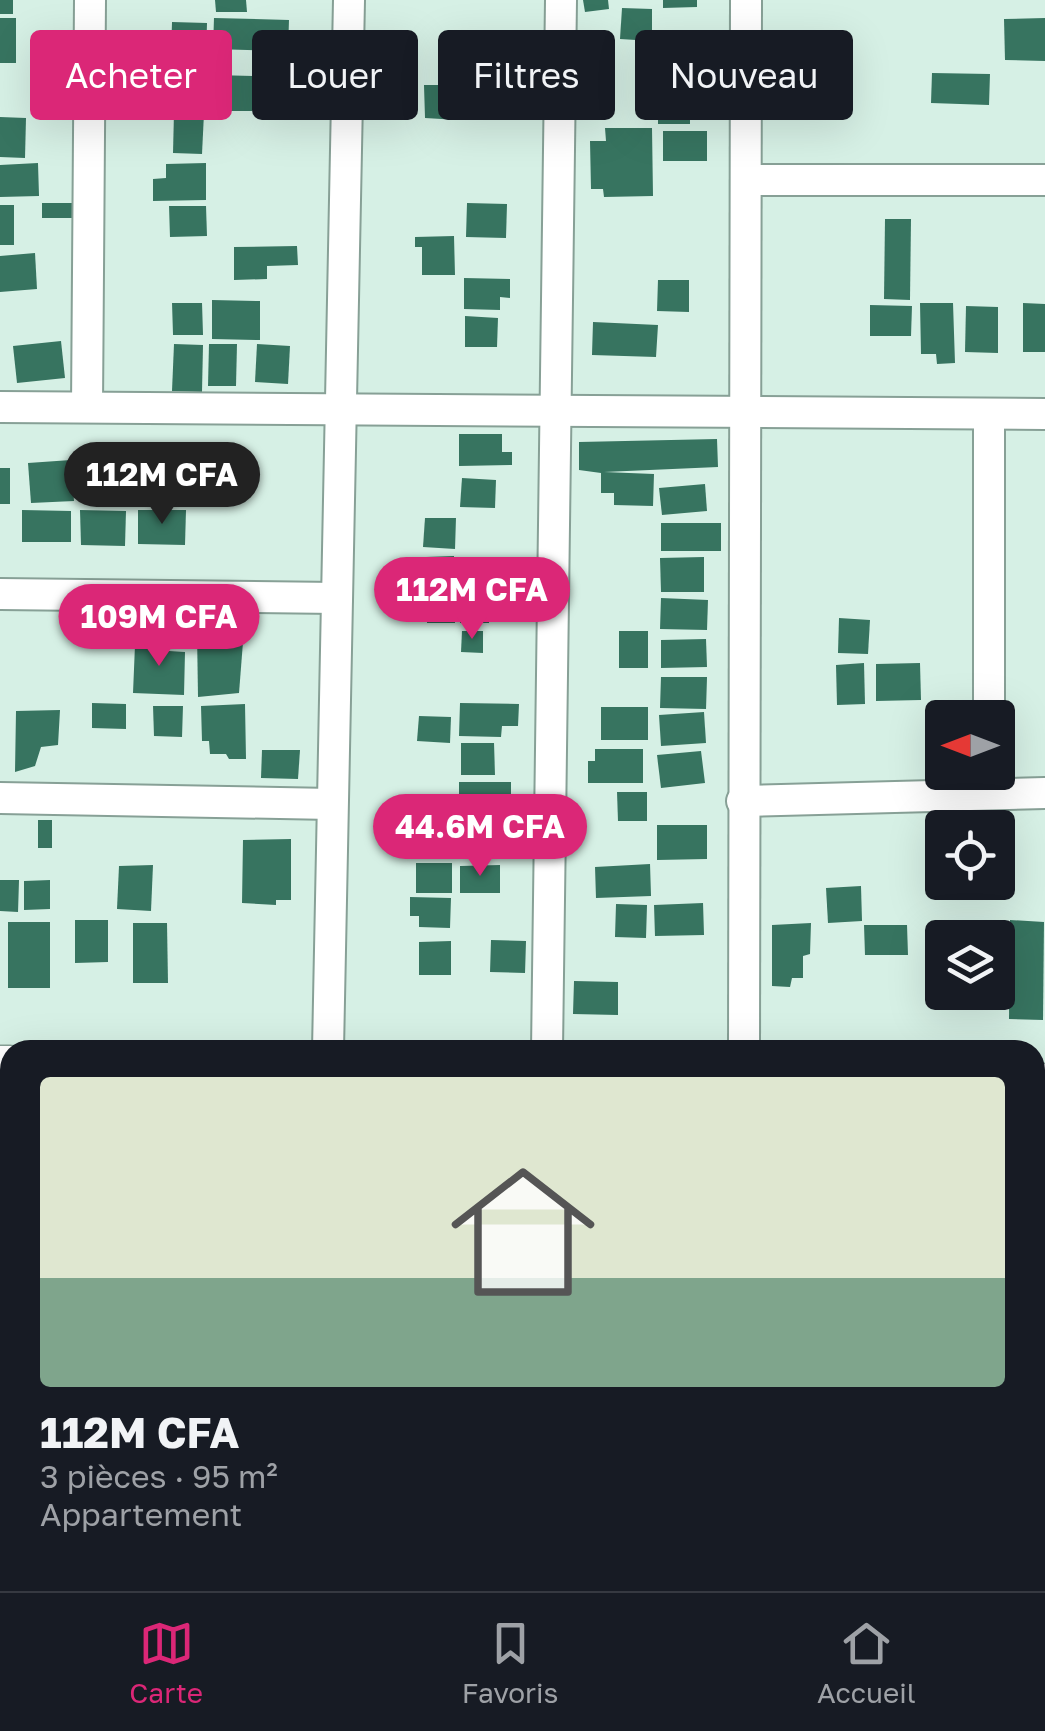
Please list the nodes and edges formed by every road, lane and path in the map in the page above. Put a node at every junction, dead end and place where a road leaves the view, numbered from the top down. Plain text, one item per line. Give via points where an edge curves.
1 (90, 0) edge
2 (349, 0) edge
3 (561, 0) edge
4 (746, 0) edge
5 (746, 180) junction
6 (1045, 180) edge
7 (0, 407) edge
8 (87, 407) junction
9 (340, 409) junction
10 (555, 409) junction
11 (744, 410) junction
12 (988, 414) junction
13 (1045, 414) edge
14 (0, 594) edge
15 (337, 598) junction
16 (989, 700) edge
17 (925, 788) edge
18 (1015, 789) edge
19 (1045, 794) edge
20 (0, 798) edge
21 (742, 800) junction
22 (332, 804) junction
23 (328, 1040) edge
24 (547, 1040) edge
25 (744, 1040) edge

1 - 8 street
2 - 9 street
3 - 10 street
4 - 5 street
5 - 6 street
5 - 11 street
7 - 8 street
8 - 9 street
9 - 10 street
9 - 15 street
10 - 11 street
10 - 24 street
11 - 12 street
11 - 21 street
12 - 13 street
12 - 16 street
14 - 15 street
15 - 22 street
17 - 21 street
18 - 19 street
20 - 22 street
21 - 25 street
22 - 23 street

